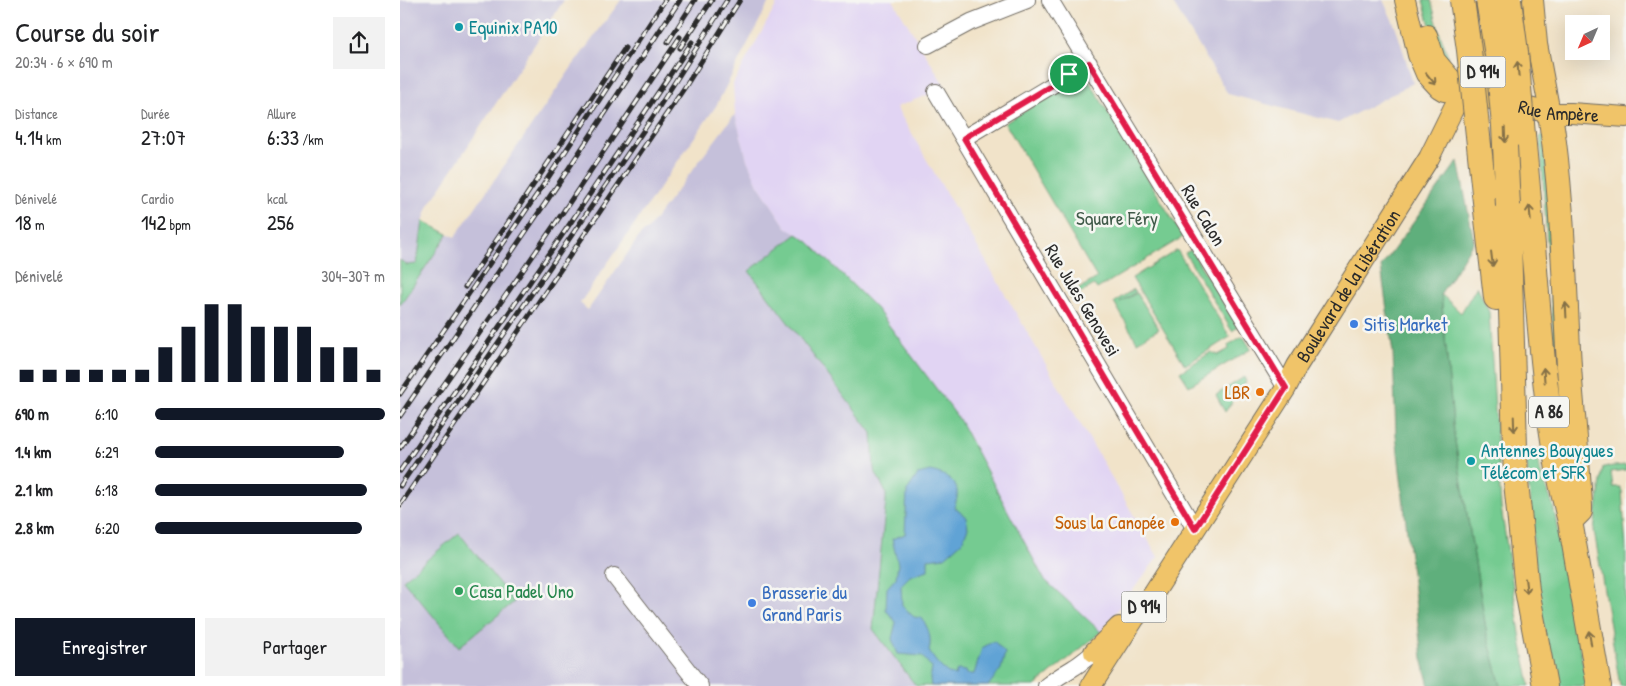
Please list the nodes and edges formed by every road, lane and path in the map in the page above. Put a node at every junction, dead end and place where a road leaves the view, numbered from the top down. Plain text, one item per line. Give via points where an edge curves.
1 (1027, 0) edge
2 (1050, 0) edge
3 (1405, 0) edge
4 (1417, 0) edge
5 (1462, 0) edge
6 (1488, 0) edge
7 (1508, 0) edge
8 (1521, 0) edge
9 (1533, 0) edge
10 (928, 45) dead end
11 (1089, 63) junction
12 (936, 92) dead end
13 (1467, 94) junction
14 (1550, 113) junction
15 (1626, 116) edge
16 (964, 138) junction
17 (1351, 290) junction
18 (1513, 375) junction
19 (1286, 388) junction
20 (1570, 522) junction
21 (1191, 535) junction
22 (614, 576) dead end
23 (1118, 644) junction
24 (1094, 652) junction
25 (1073, 668) junction
26 (700, 686) edge
27 (1046, 686) edge
28 (1065, 686) edge
29 (1091, 686) edge
30 (1098, 686) edge
31 (1104, 686) edge
32 (1544, 686) edge
33 (1598, 686) edge

1 - 10 street via 972,22
2 - 11 street, Rue Calon
3 -> 13 main road, Rue Ampère via 1418,55 1426,74 1444,91
4 - 13 main road via 1435,60
5 -> 18 highway, bridge via 1500,340
6 -> 18 highway, A 86, bridge via 1504,126
7 - 13 main road, Boulevard de la Libération
20 -> 7 highway, A 86, bridge via 1563,498 1546,390 1516,52
8 - 13 main road, Boulevard de la Libération / D 914
9 - 14 main road via 1537,44
11 - 16 street
11 - 19 street, Rue Calon
12 - 16 street, Rue Jules Genovesi
13 - 14 main road, Rue Ampère
13 - 17 main road, Boulevard de la Libération / D 914 via 1432,169
14 - 15 main road, Rue Ampère
20 -> 14 highway via 1580,511 1580,496 1558,163
16 - 21 street, Rue Jules Genovesi
17 - 19 main road, Boulevard de la Libération / D 914 via 1297,366
17 - 31 main road, Boulevard de la Libération / D 914
18 -> 32 highway, A 86 via 1516,482 1526,590
19 - 21 main road, Boulevard de la Libération / D 914
33 -> 20 highway, A 86
21 - 23 main road, Boulevard de la Libération / D 914
21 - 24 main road via 1177,549 1130,616
22 - 26 street
23 - 24 street
23 - 29 main road, Boulevard de la Libération / D 914
23 - 30 main road via 1121,650
24 - 25 street
25 - 27 street
25 - 28 street

